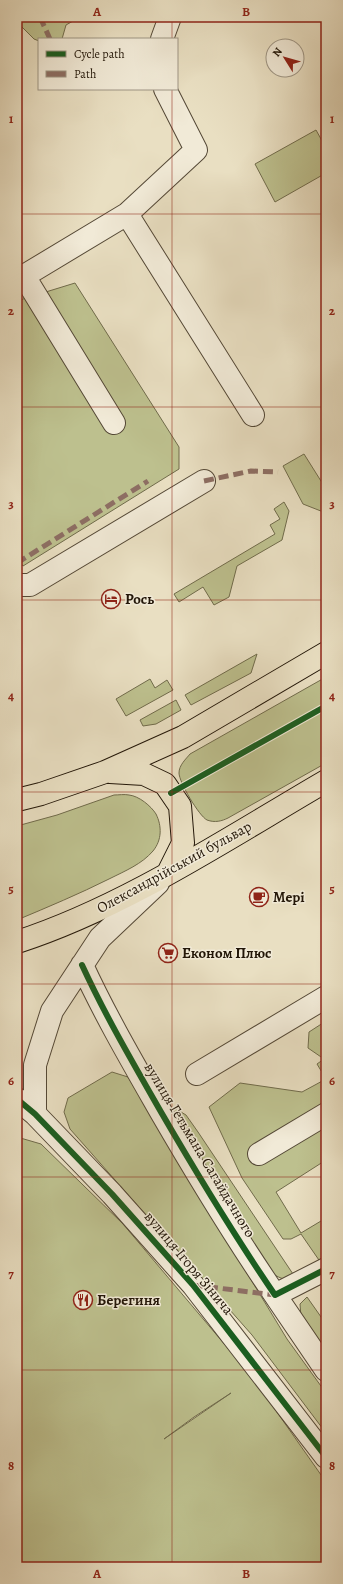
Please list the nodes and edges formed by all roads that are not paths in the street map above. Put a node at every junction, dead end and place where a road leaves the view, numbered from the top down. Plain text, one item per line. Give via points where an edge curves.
1 (170, 17) edge
2 (162, 38) edge
3 (166, 90) edge
4 (127, 214) junction
5 (19, 273) edge
6 (253, 415) dead end
7 (114, 423) dead end
8 (204, 481) dead end
9 (17, 585) edge
10 (326, 653) edge
11 (105, 772) junction
12 (326, 781) edge
13 (17, 800) edge
14 (168, 873) junction
15 (17, 942) edge
16 (82, 965) junction
17 (326, 997) edge
18 (197, 1074) dead end
19 (17, 1099) edge
20 (35, 1114) junction
21 (326, 1114) edge
22 (259, 1154) dead end
23 (326, 1268) edge
24 (275, 1295) junction
25 (326, 1370) edge
26 (326, 1457) edge

1 - 2 street
3 - 4 street via 196,150
4 - 5 street
4 - 6 street
5 - 7 street
8 - 9 street via 30,585
10 - 11 main road via 183,737
11 - 13 main road
11 - 14 main road via 144,774 165,784 180,806 183,843
12 - 14 main road, Олександрійський бульвар
14 - 15 main road, Олександрійський бульвар via 88,914
14 - 16 street via 100,938
16 - 20 street via 52,1011 37,1058
16 - 24 street, вулиця Гетьмана Сагайдачного via 112,1028 202,1182
17 - 18 street
19 - 20 street, вулиця Ігоря Зінича
20 - 26 street, вулиця Ігоря Зінича via 194,1285
21 - 22 street
23 - 24 street
24 - 25 street, вулиця Гетьмана Сагайдачного

